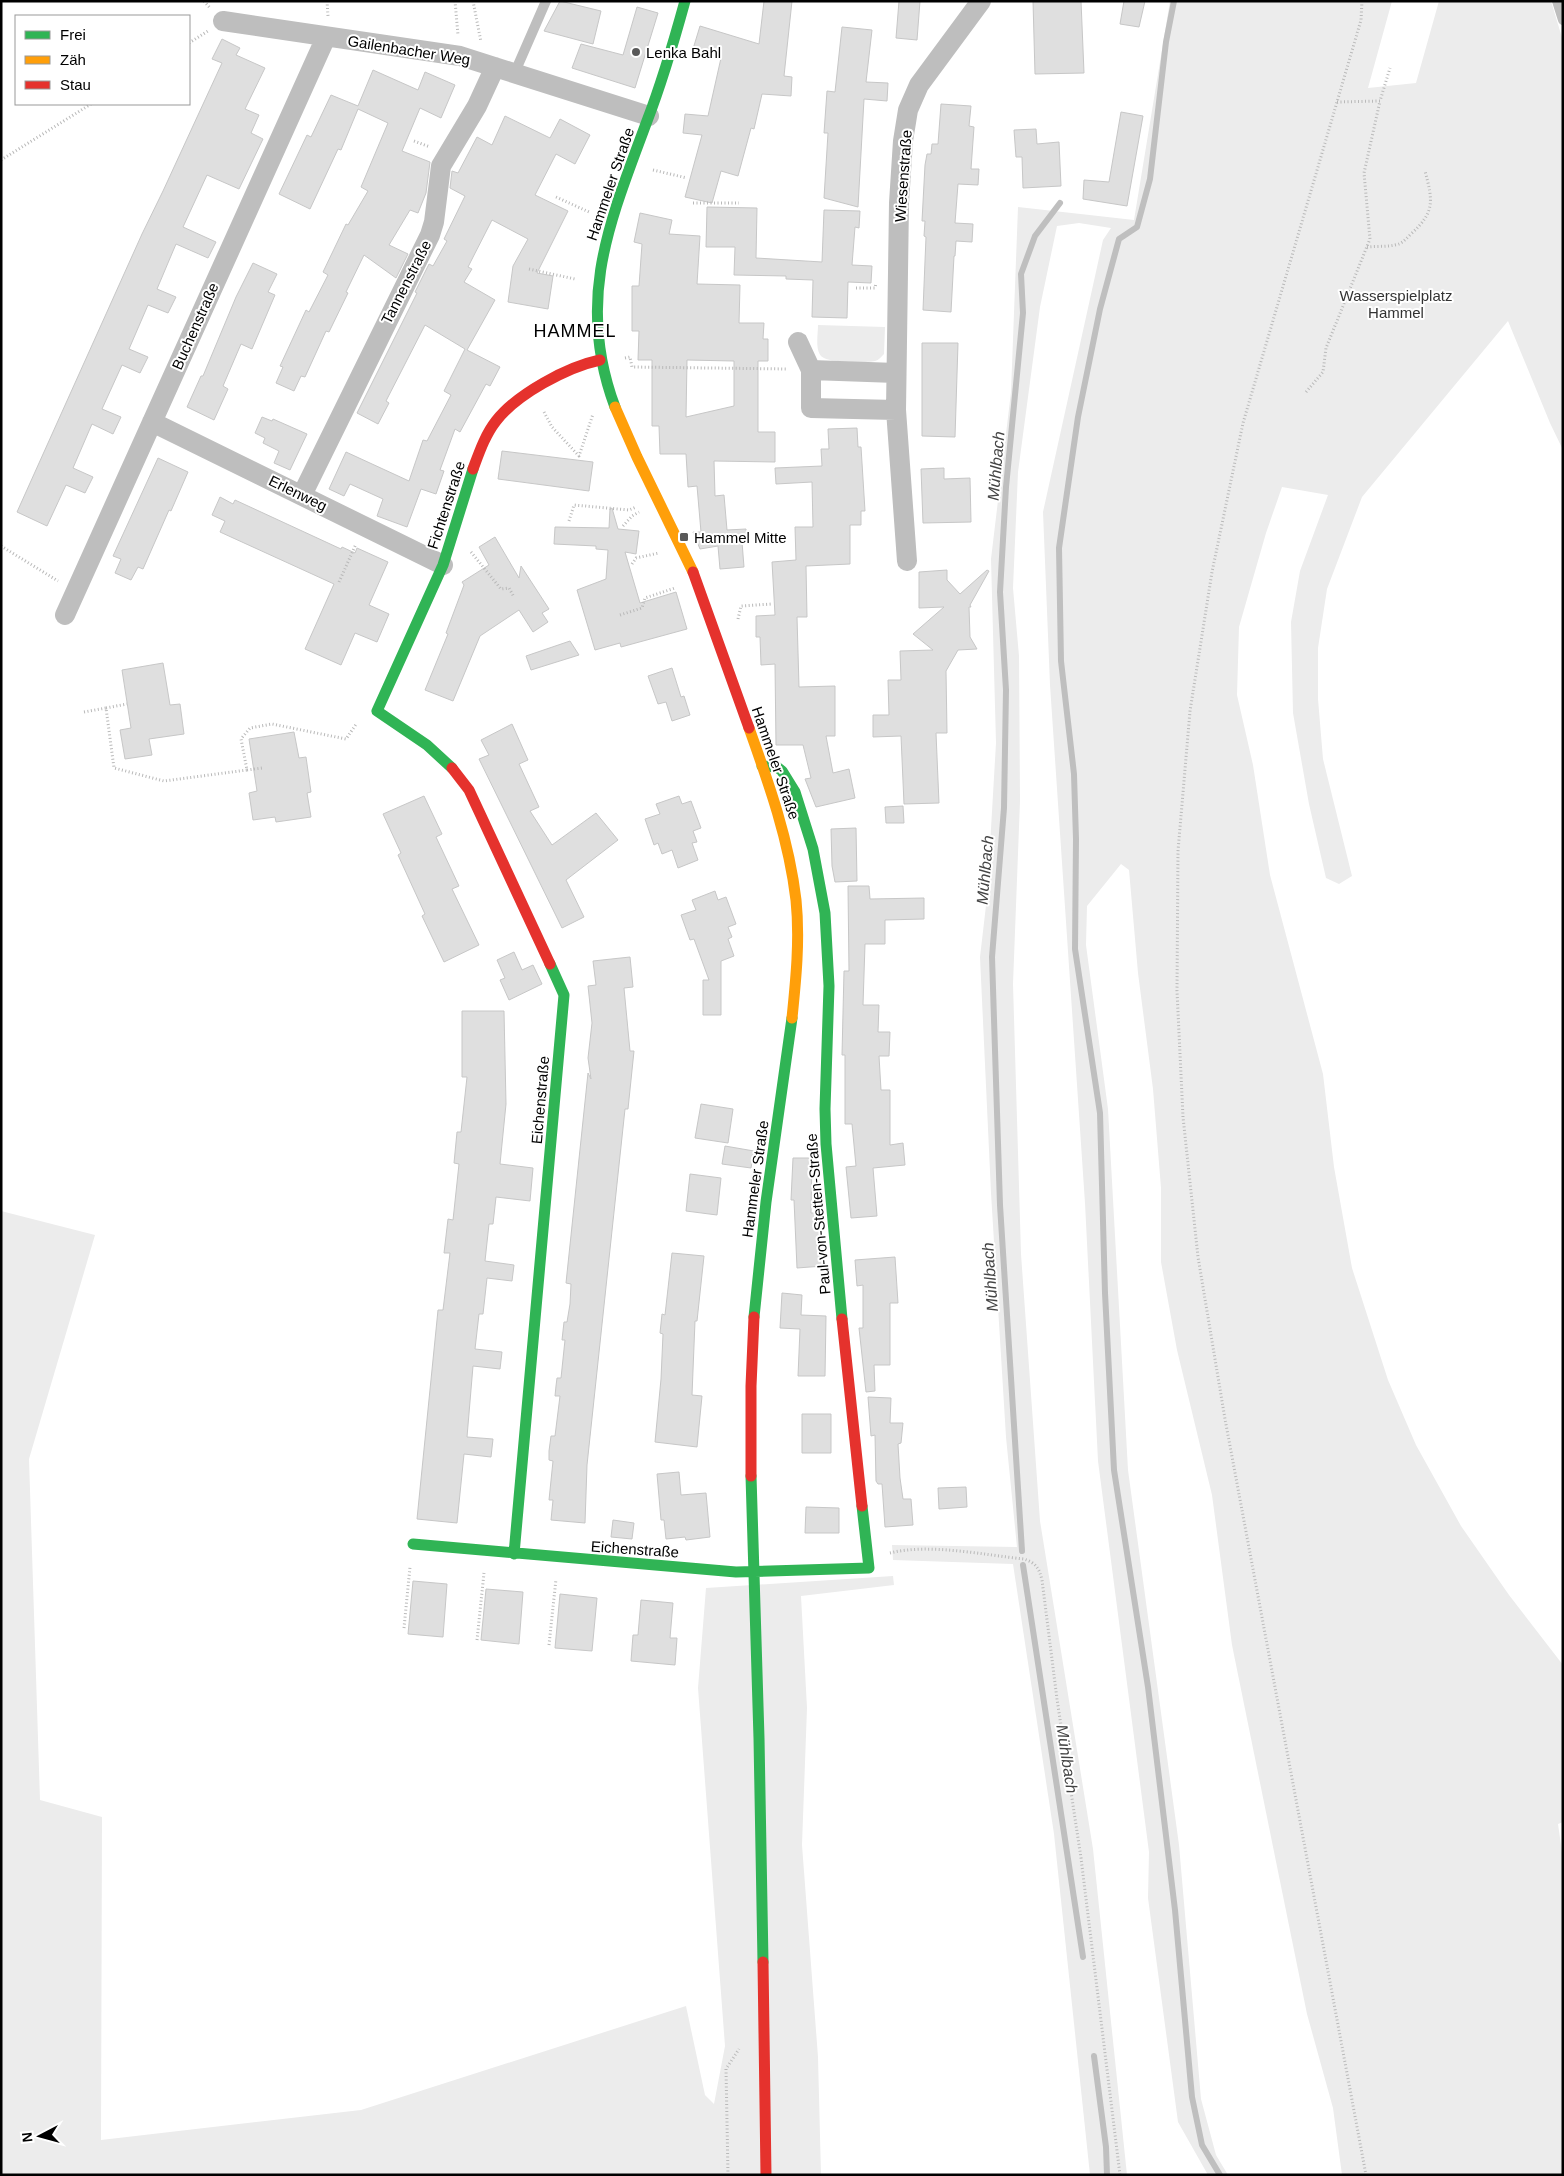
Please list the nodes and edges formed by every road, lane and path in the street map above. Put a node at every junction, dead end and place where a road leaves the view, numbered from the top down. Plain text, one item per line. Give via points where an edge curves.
1 (455, 1) edge
2 (473, 1) edge
3 (546, 1) edge
4 (685, 1) edge
5 (981, 1) edge
6 (1362, 1) edge
7 (1557, 1) edge
8 (1563, 20) edge
9 (223, 21) dead end
10 (326, 37) junction
11 (460, 56) junction
12 (490, 66) junction
13 (1390, 68) dead end
14 (515, 72) junction
15 (1380, 101) junction
16 (1337, 102) junction
17 (89, 105) edge
18 (649, 116) junction
19 (1, 160) edge
20 (631, 164) junction
21 (1425, 170) dead end
22 (687, 178) dead end
23 (556, 197) dead end
24 (693, 203) dead end
25 (739, 203) dead end
26 (610, 224) junction
27 (1367, 247) junction
28 (529, 269) dead end
29 (877, 277) dead end
30 (598, 284) junction
31 (856, 288) dead end
32 (798, 342) dead end
33 (630, 359) dead end
34 (600, 360) junction
35 (811, 370) junction
36 (896, 373) junction
37 (605, 381) junction
38 (540, 385) junction
39 (1306, 392) dead end
40 (896, 410) junction
41 (152, 422) junction
42 (302, 494) junction
43 (658, 499) junction
44 (632, 516) dead end
45 (569, 522) dead end
46 (365, 526) junction
47 (624, 526) dead end
48 (454, 530) junction
49 (1, 546) edge
50 (657, 554) dead end
51 (907, 561) dead end
52 (443, 564) junction
53 (632, 564) dead end
54 (339, 582) dead end
55 (677, 588) dead end
56 (76, 592) junction
57 (514, 597) dead end
58 (772, 604) dead end
59 (65, 615) dead end
60 (620, 615) dead end
61 (738, 619) dead end
62 (127, 704) dead end
63 (106, 708) junction
64 (377, 711) junction
65 (84, 712) dead end
66 (762, 766) junction
67 (262, 768) dead end
68 (247, 770) junction
69 (413, 1544) joint
70 (487, 1552) junction
71 (514, 1554) junction
72 (559, 1558) junction
73 (869, 1568) junction
74 (753, 1572) junction
75 (404, 1628) dead end
76 (477, 1640) dead end
77 (549, 1645) dead end
78 (741, 2047) dead end
79 (728, 2175) edge
80 (766, 2175) edge
81 (1120, 2175) edge
82 (1366, 2175) edge

1 - 11 path
2 - 12 path
3 - 14 lane
4 - 18 street, Hammeler Straße
5 - 36 street, Wiesenstraße via 919,84 908,110 900,202
6 - 16 path via 1361,20
7 - 8 lane
9 - 10 street, Gailenbacher Weg
10 - 11 street, Gailenbacher Weg
10 - 41 street, Buchenstraße
11 - 12 street, Gailenbacher Weg
12 - 14 street, Gailenbacher Weg
12 - 42 street, Tannenstraße via 477,106 441,166 430,235
13 - 15 path
14 - 18 street, Gailenbacher Weg
15 - 16 path
15 - 27 path via 1364,173 1370,239
16 - 82 path via 1243,423 1212,572 1190,711 1178,851 1177,991 1183,1117 1198,1256 1227,1429
17 - 19 path
18 - 20 street, Hammeler Straße
20 - 22 path
20 - 26 street, Hammeler Straße
21 - 27 path via 1431,193 1429,213 1421,225 1393,246
23 - 26 path
24 - 25 path
26 - 30 street, Hammeler Straße
27 - 39 path via 1326,348 1323,372
28 - 30 path
29 - 31 path via 875,288
30 - 34 street, Hammeler Straße
32 - 35 street
33 - 35 path via 632,367
34 - 37 street, Hammeler Straße
34 - 38 street, Fichtenstraße via 569,368
35 - 36 street
35 - 40 street via 811,408
36 - 40 street, Wiesenstraße
37 - 38 path via 579,456 552,427 544,413
37 - 43 street, Hammeler Straße via 628,440
38 - 48 street, Fichtenstraße via 506,410 486,436
40 - 51 street, Wiesenstraße
41 - 42 street, Erlenweg
41 - 56 street, Buchenstraße
42 - 46 street, Erlenweg
43 - 45 path via 629,510 574,505
43 - 66 street, Hammeler Straße via 705,603
44 - 47 path
46 - 52 street, Erlenweg
46 - 54 path
48 - 52 street, Fichtenstraße
48 - 57 path via 501,589 509,588
49 - 56 path
50 - 53 path via 636,558
52 - 64 street, Fichtenstraße
55 - 60 path via 645,598 642,608
56 - 59 street, Buchenstraße
58 - 61 path via 740,606
62 - 63 path
63 - 65 path
63 - 68 path via 114,768 164,781
64 - 68 path via 356,724 346,739 272,724 250,728 241,739
64 - 71 street, Eichenstraße via 431,747 469,790 564,995
66 - 73 street, Paul-von-Stetten-Straße via 777,767 795,792 813,849 825,913 829,986 826,1136 840,1305
66 - 74 street, Hammeler Straße via 782,823 792,872 798,948 753,1329
67 - 68 path
69 - 70 street, Eichenstraße
69 - 75 path
70 - 71 street, Eichenstraße
70 - 76 path
71 - 72 street, Eichenstraße
72 - 74 street, Eichenstraße
72 - 77 path
73 - 74 street
73 - 81 path via 892,1553 927,1550 1024,1558 1038,1568 1081,1858
74 - 80 street, Hammeler Straße via 760,1780
78 - 79 path via 726,2069

